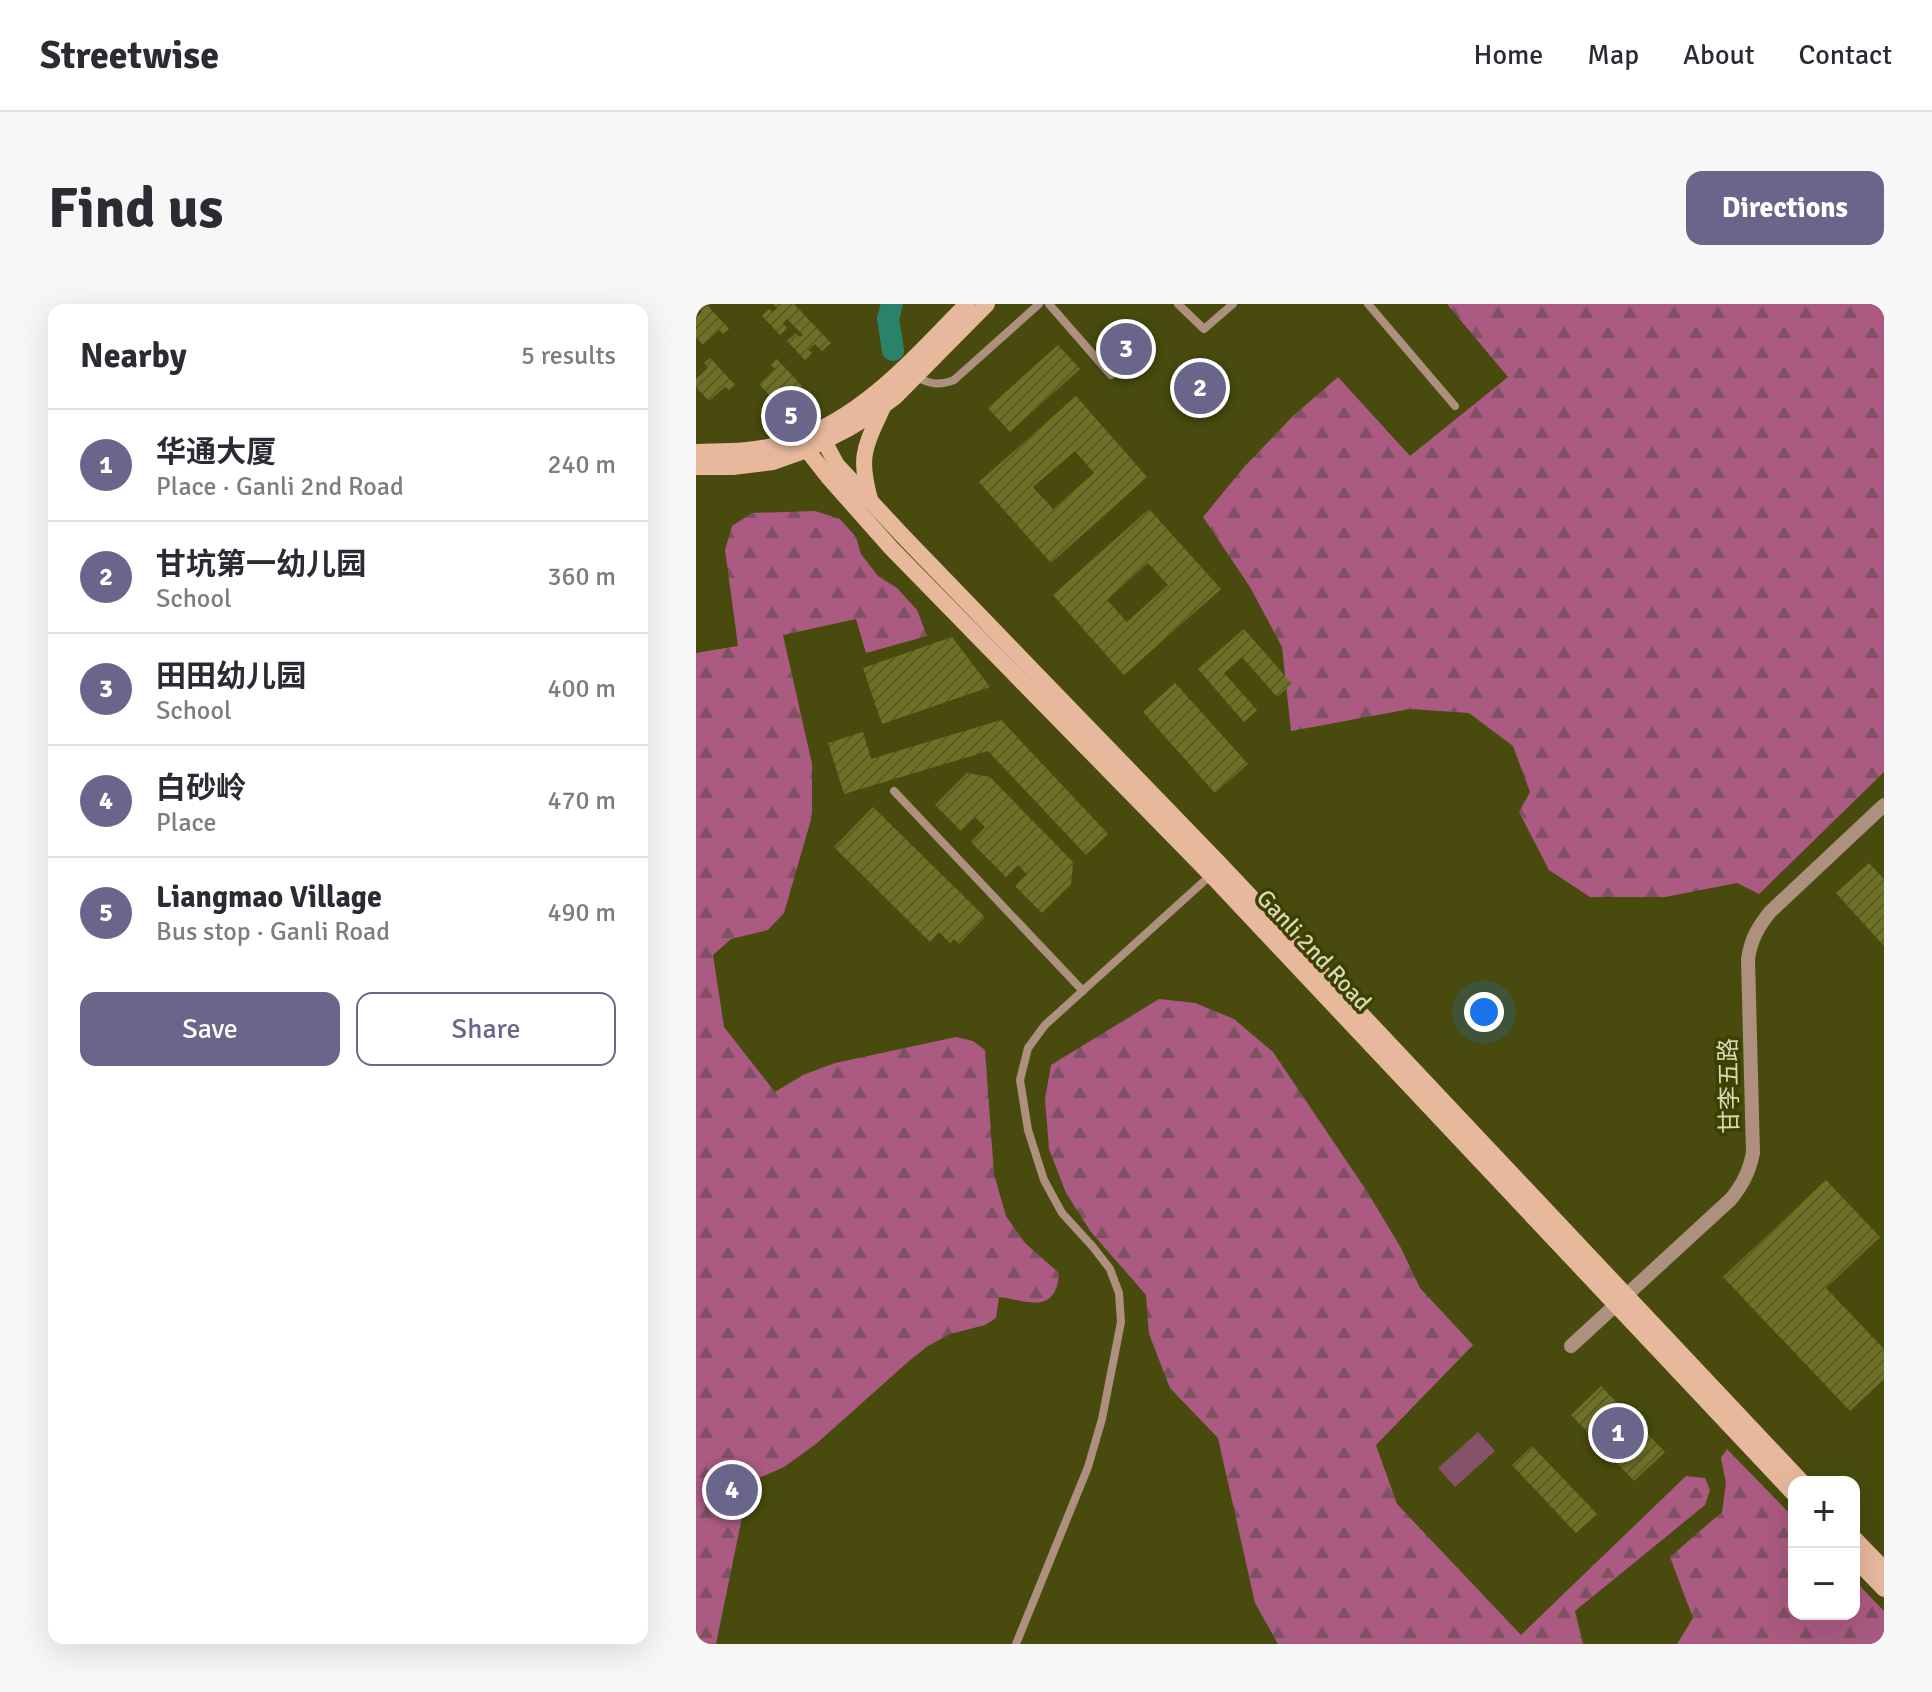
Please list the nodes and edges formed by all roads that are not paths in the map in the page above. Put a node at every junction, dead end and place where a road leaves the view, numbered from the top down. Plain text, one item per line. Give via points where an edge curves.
1 (967, 304) edge
2 (987, 304) edge
3 (1039, 304) edge
4 (1049, 304) edge
5 (1178, 304) edge
6 (1233, 304) edge
7 (1368, 304) edge
8 (1111, 375) dead end
9 (915, 377) junction
10 (1455, 406) dead end
11 (883, 407) junction
12 (821, 436) junction
13 (805, 444) junction
14 (696, 452) edge
15 (696, 467) edge
16 (870, 500) junction
17 (894, 791) dead end
18 (1884, 805) edge
19 (1216, 870) junction
20 (1083, 991) junction
21 (1621, 1300) junction
22 (1571, 1346) dead end
23 (1796, 1476) edge
24 (1788, 1487) edge
25 (1860, 1546) edge
26 (1860, 1561) edge
27 (1882, 1573) edge
28 (1016, 1644) edge

1 - 12 main road via 885,386
2 - 9 main road
3 - 9 street via 954,380 942,385
4 - 8 street
5 - 6 street via 1204,329
7 - 10 street
9 - 11 main road
11 - 12 main road via 848,429
11 - 16 main road via 864,451
12 - 13 main road
12 - 16 main road, Ganli 2nd Road via 837,465
13 - 14 main road
13 - 15 main road via 773,462
13 - 19 main road, Ganli 2nd Road via 891,548
16 - 19 main road, Ganli 2nd Road
17 - 20 street
18 - 21 street, 甘李五路 via 1757,928 1748,959 1750,1170 1731,1199
19 - 20 street
19 - 21 main road, Ganli 2nd Road
20 - 28 street via 1028,1048 1020,1080 1044,1180 1062,1213 1110,1269 1121,1322 1088,1467
21 - 22 street, 甘李五路
21 - 23 main road, Ganli 2nd Road
21 - 24 main road, Ganli 2nd Road
25 - 27 main road
26 - 27 main road

